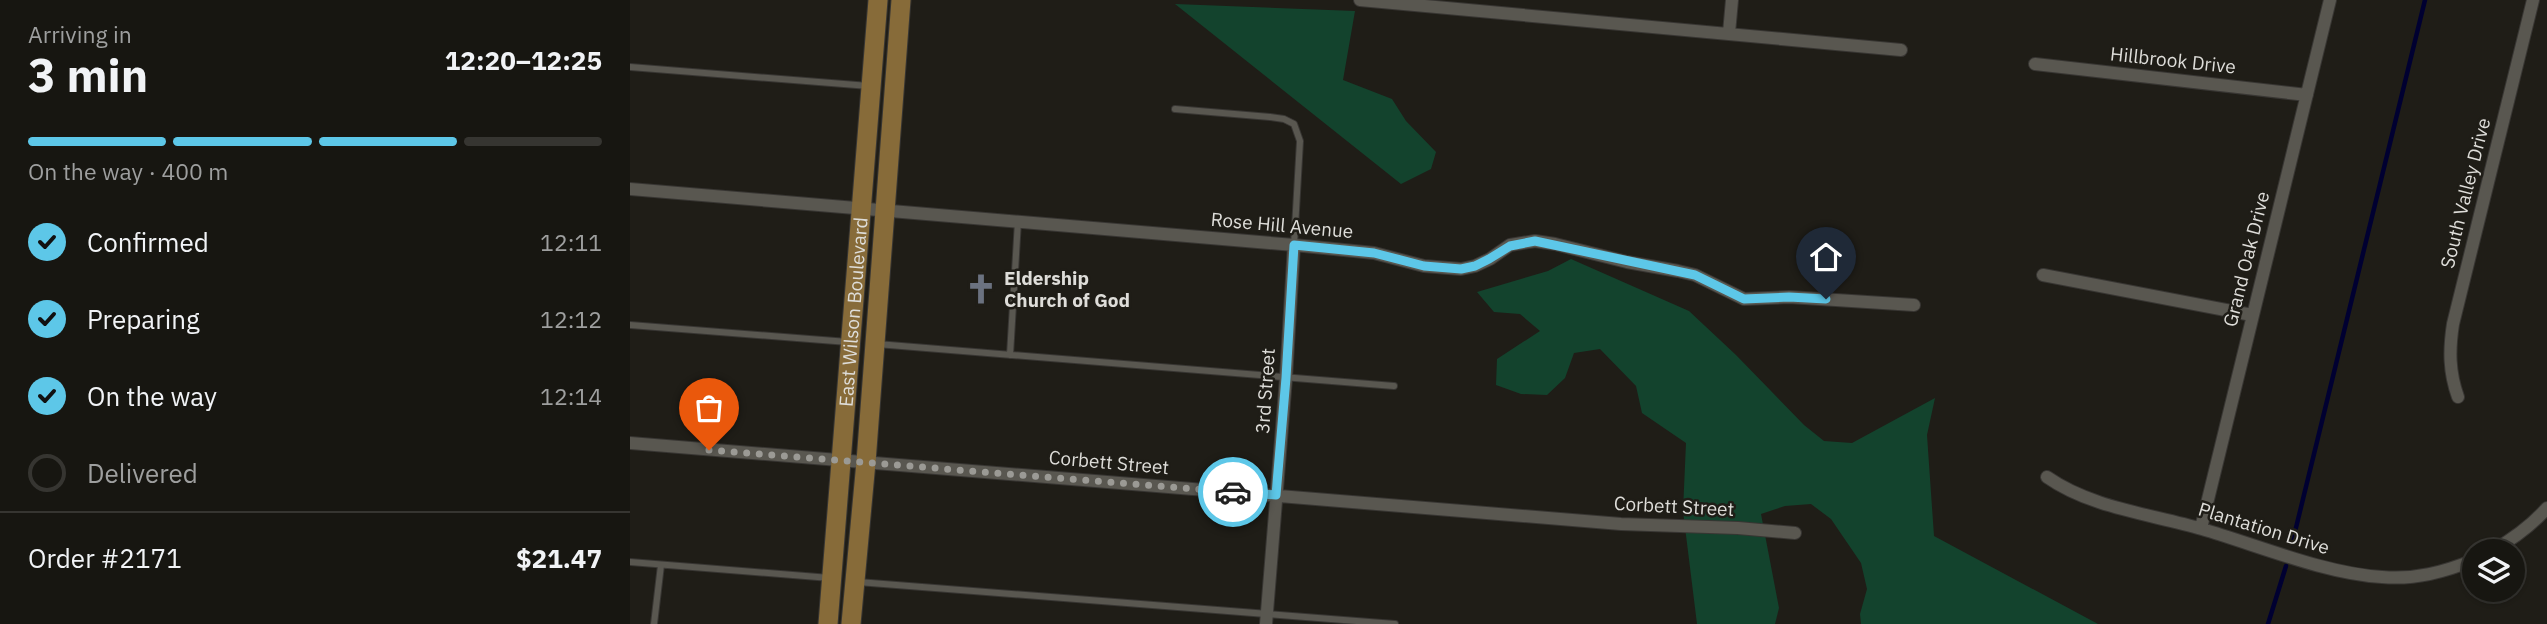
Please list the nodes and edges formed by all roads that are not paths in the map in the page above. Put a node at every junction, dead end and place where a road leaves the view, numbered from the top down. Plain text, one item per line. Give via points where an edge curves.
1 (878, 0) edge
2 (901, 0) edge
3 (1360, 0) edge
4 (1732, 0) edge
5 (2330, 0) edge
6 (2533, 0) edge
7 (1729, 33) junction
8 (1901, 50) dead end
9 (2035, 64) dead end
10 (630, 67) edge
11 (871, 86) junction
12 (2307, 94) junction
13 (1175, 109) dead end
14 (630, 189) edge
15 (860, 207) junction
16 (884, 209) junction
17 (1018, 221) junction
18 (1294, 245) junction
19 (2043, 275) dead end
20 (1914, 304) dead end
21 (2252, 315) junction
22 (630, 325) edge
23 (850, 342) junction
24 (875, 344) junction
25 (1010, 355) junction
26 (1286, 378) junction
27 (1394, 386) dead end
28 (2458, 397) dead end
29 (630, 443) edge
30 (841, 460) junction
31 (866, 462) junction
32 (2047, 477) dead end
33 (1276, 495) junction
34 (2547, 508) edge
35 (2201, 528) junction
36 (1795, 533) dead end
37 (2512, 539) edge
38 (630, 562) edge
39 (661, 565) junction
40 (2462, 565) edge
41 (831, 579) junction
42 (856, 582) junction
43 (1266, 619) edge
44 (654, 624) edge
45 (828, 624) edge
46 (852, 624) edge
47 (1395, 624) edge

1 - 11 main road, East Wilson Boulevard
2 - 16 main road, East Wilson Boulevard
3 - 7 street
4 - 7 street
5 - 12 street, Grand Oak Drive
6 - 28 street, South Valley Drive via 2453,324 2450,359
7 - 8 street
9 - 12 street, Hillbrook Drive
10 - 11 lane
11 - 15 main road, East Wilson Boulevard
12 - 21 street, Grand Oak Drive
13 - 18 lane via 1270,117 1294,124 1300,141
14 - 15 street, Rose Hill Avenue
15 - 16 street, Rose Hill Avenue
15 - 23 main road, East Wilson Boulevard
16 - 17 street, Rose Hill Avenue
16 - 24 main road, East Wilson Boulevard
17 - 18 street, Rose Hill Avenue
17 - 25 lane
18 - 20 street, Rose Hill Avenue via 1461,269 1510,246 1535,241 1695,275 1744,299
18 - 26 street, 3rd Street
19 - 21 street
21 - 35 street, Grand Oak Drive
22 - 23 lane
23 - 30 main road, East Wilson Boulevard
24 - 25 lane
24 - 31 main road, East Wilson Boulevard
25 - 26 lane
26 - 27 lane
26 - 33 street, 3rd Street
29 - 30 street, Corbett Street
30 - 31 street, Corbett Street
30 - 41 main road, East Wilson Boulevard
31 - 33 street, Corbett Street
31 - 42 main road, East Wilson Boulevard
32 - 35 street, Plantation Drive via 2081,496
33 - 36 street, Corbett Street via 1621,524
33 - 43 street, 3rd Street
34 - 37 street
35 - 40 street, Plantation Drive via 2342,572 2381,578 2412,578
38 - 39 lane
39 - 41 lane
39 - 44 lane
41 - 45 main road, East Wilson Boulevard
42 - 43 lane
42 - 46 main road, East Wilson Boulevard
43 - 47 lane

